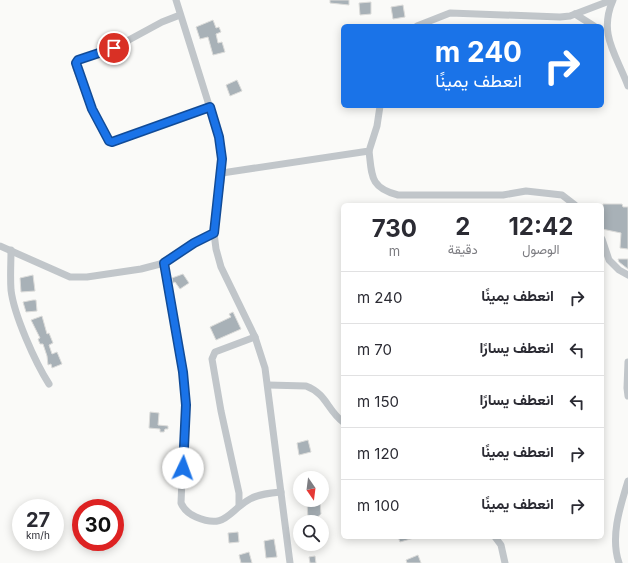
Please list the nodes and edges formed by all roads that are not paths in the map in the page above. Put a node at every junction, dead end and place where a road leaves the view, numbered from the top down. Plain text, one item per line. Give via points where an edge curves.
1 (176, 0) edge
2 (613, 0) edge
3 (575, 14) junction
4 (180, 15) junction
5 (422, 24) edge
6 (591, 24) edge
7 (604, 33) edge
8 (628, 86) edge
9 (210, 107) junction
10 (380, 108) edge
11 (369, 151) junction
12 (222, 173) junction
13 (572, 203) edge
14 (214, 233) junction
15 (604, 245) edge
16 (0, 246) edge
17 (11, 250) junction
18 (164, 263) junction
19 (628, 275) edge
20 (256, 337) junction
21 (628, 362) edge
22 (49, 384) dead end
23 (268, 385) junction
24 (628, 396) edge
25 (341, 420) edge
26 (628, 481) edge
27 (627, 488) edge
28 (280, 492) junction
29 (239, 505) junction
30 (496, 539) edge
31 (290, 563) edge
32 (505, 563) edge
33 (620, 563) edge

1 - 4 street
2 - 3 street
2 - 7 street
3 - 5 street via 552,18 450,13
3 - 6 street
4 - 9 street
4 - 9 street via 114,48 78,60 76,68 92,109 109,141 112,142
7 - 8 street
9 - 12 street via 219,137
10 - 11 street
11 - 12 street
11 - 13 street via 375,183 388,193 503,194 526,191 562,195
12 - 14 street
14 - 18 street
14 - 20 street via 222,267
15 - 19 street via 609,260
16 - 17 street
17 - 18 street via 70,277 101,276
17 - 22 street via 11,290 16,312 38,366
18 - 29 street via 183,372 186,405 181,503 187,512 209,523 218,522 229,516
20 - 23 street
20 - 29 street via 215,352 212,359 239,493
21 - 24 street
23 - 25 street via 311,388 322,395
23 - 28 street
26 - 27 street
27 - 33 street via 616,535 616,552
28 - 29 street via 260,495
28 - 31 street
30 - 32 street via 501,545

